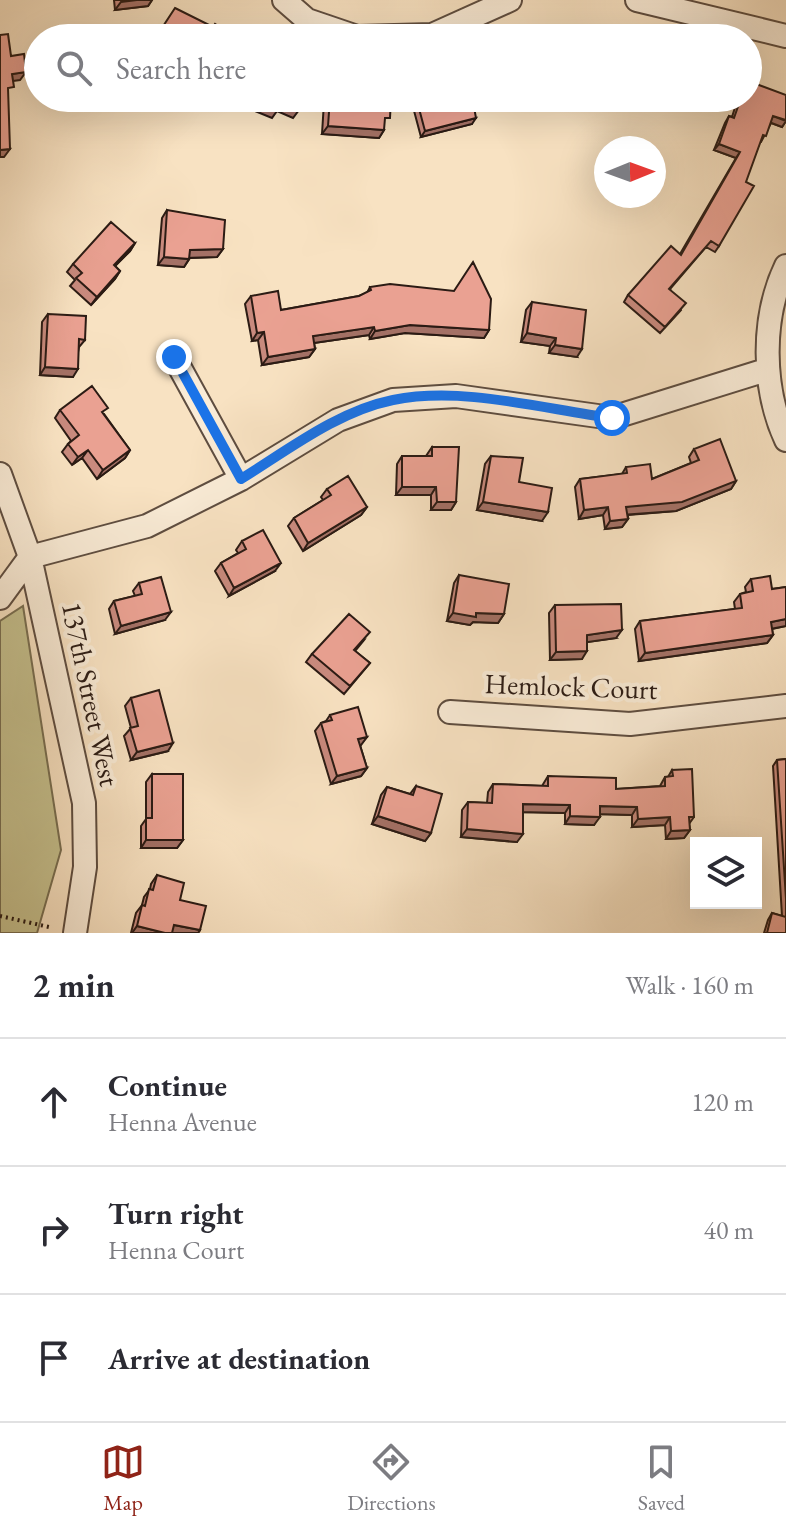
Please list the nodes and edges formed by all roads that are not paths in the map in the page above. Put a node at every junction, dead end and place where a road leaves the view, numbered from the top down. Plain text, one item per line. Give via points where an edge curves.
1 (284, 0) edge
2 (510, 0) edge
3 (637, 0) edge
4 (319, 24) edge
5 (457, 24) edge
6 (736, 24) edge
7 (762, 30) edge
8 (786, 36) edge
9 (786, 266) edge
10 (174, 357) dead end
11 (766, 370) junction
12 (786, 440) edge
13 (0, 474) edge
14 (241, 479) junction
15 (30, 557) junction
16 (0, 598) edge
17 (786, 706) edge
18 (450, 712) dead end
19 (75, 933) edge

1 - 4 street
2 - 5 street
3 - 6 street
7 - 8 street
9 - 11 street via 776,287
10 - 14 street
11 - 12 street
11 - 14 street via 612,418 456,396 393,400 338,420
13 - 15 street, 137th Street West
14 - 15 street via 147,526
15 - 16 street
15 - 19 street, 137th Street West via 84,803 85,867
17 - 18 street, Hemlock Court via 630,724

